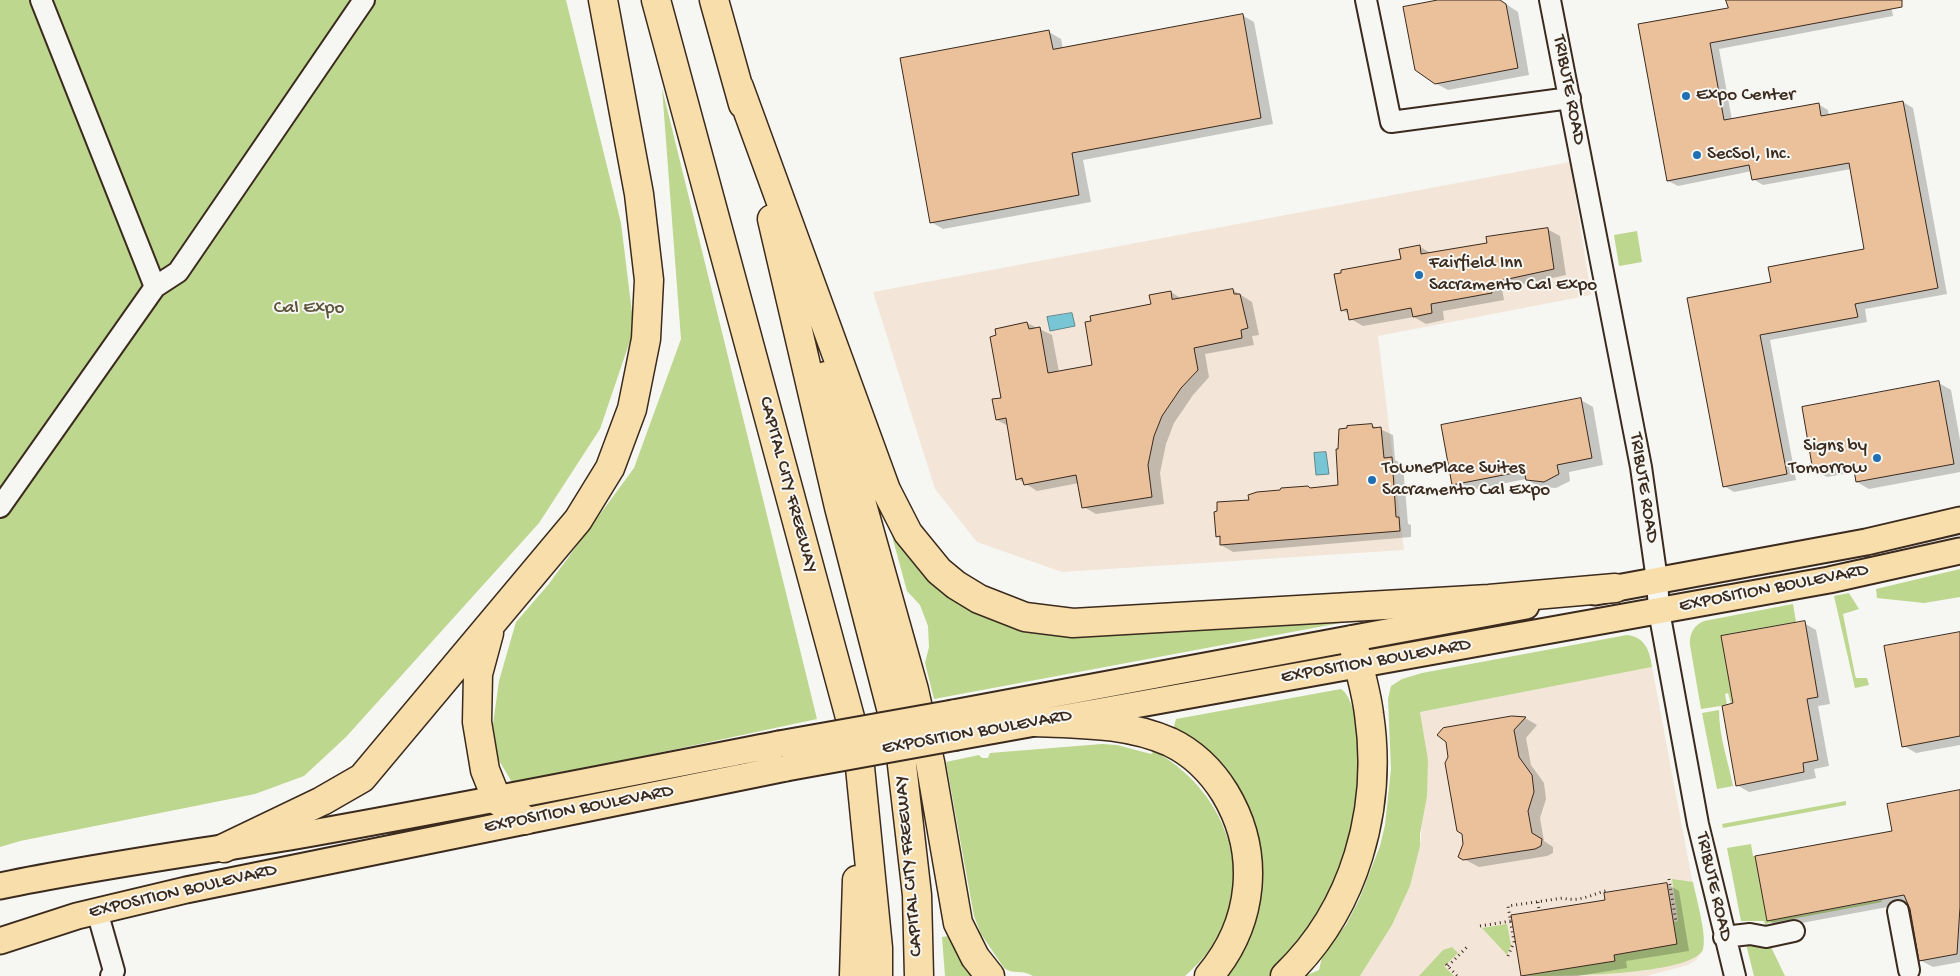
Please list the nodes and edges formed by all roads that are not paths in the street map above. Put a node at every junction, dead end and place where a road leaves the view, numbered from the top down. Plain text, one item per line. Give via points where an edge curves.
1 (41, 0) edge
2 (364, 0) edge
3 (603, 0) edge
4 (656, 0) edge
5 (714, 0) edge
6 (1366, 0) edge
7 (1550, 0) edge
8 (739, 87) junction
9 (1570, 98) junction
10 (757, 158) junction
11 (155, 287) junction
12 (0, 507) edge
13 (1960, 520) edge
14 (1960, 551) edge
15 (1657, 580) junction
16 (1616, 588) junction
17 (1659, 611) junction
18 (491, 626) junction
19 (1355, 653) junction
20 (1036, 722) junction
21 (862, 766) junction
22 (497, 800) junction
23 (525, 820) junction
24 (224, 848) junction
25 (0, 886) edge
26 (98, 911) junction
27 (1898, 911) dead end
28 (1794, 931) dead end
29 (1724, 937) junction
30 (0, 942) edge
31 (1909, 970) dead end
32 (111, 976) edge
33 (854, 976) edge
34 (878, 976) edge
35 (919, 976) edge
36 (990, 976) edge
37 (1209, 976) edge
38 (1285, 976) edge
39 (1735, 976) edge

1 - 11 street
2 - 11 street via 178,272
3 - 18 highway via 645,235 649,280 646,338 632,409 621,442 599,488 578,520
4 - 21 highway, CAPITAL CITY FREEWAY
5 - 8 highway, CAPITAL CITY FREEWAY
6 - 9 street via 1391,122
7 - 9 street, TRIBUTE ROAD
8 - 10 highway, CAPITAL CITY FREEWAY
8 - 16 highway via 886,490 908,533 939,571 979,599 1025,618 1073,623 1489,600
9 - 15 street, TRIBUTE ROAD via 1641,467
10 - 35 highway, CAPITAL CITY FREEWAY via 839,506 899,739 917,895
10 - 36 highway via 806,306 901,637 930,762 958,923 975,957
11 - 12 street
13 - 15 main road, EXPOSITION BOULEVARD via 1866,542
14 - 17 main road, EXPOSITION BOULEVARD via 1829,580
15 - 16 main road, EXPOSITION BOULEVARD
15 - 17 street, TRIBUTE ROAD
16 - 19 main road, EXPOSITION BOULEVARD
17 - 19 main road, EXPOSITION BOULEVARD
17 - 29 street, TRIBUTE ROAD via 1698,824
18 - 22 highway via 478,674 477,722 485,770
18 - 24 highway via 362,778
19 - 20 main road, EXPOSITION BOULEVARD
19 - 22 main road, EXPOSITION BOULEVARD, bridge via 953,713
19 - 38 highway via 1370,715 1372,779 1364,839 1342,898 1312,946
20 - 23 main road, EXPOSITION BOULEVARD, bridge
20 - 37 highway via 1107,725 1144,732 1172,743 1191,756 1220,786 1233,807 1247,848 1248,896 1232,942
21 - 33 highway
21 - 34 highway, CAPITAL CITY FREEWAY
22 - 23 highway
22 - 24 main road, EXPOSITION BOULEVARD
23 - 26 main road, EXPOSITION BOULEVARD
24 - 25 main road, EXPOSITION BOULEVARD
26 - 30 main road, EXPOSITION BOULEVARD
26 - 32 street via 114,971
27 - 31 street
28 - 29 street via 1766,937 1750,934
29 - 39 street, TRIBUTE ROAD

